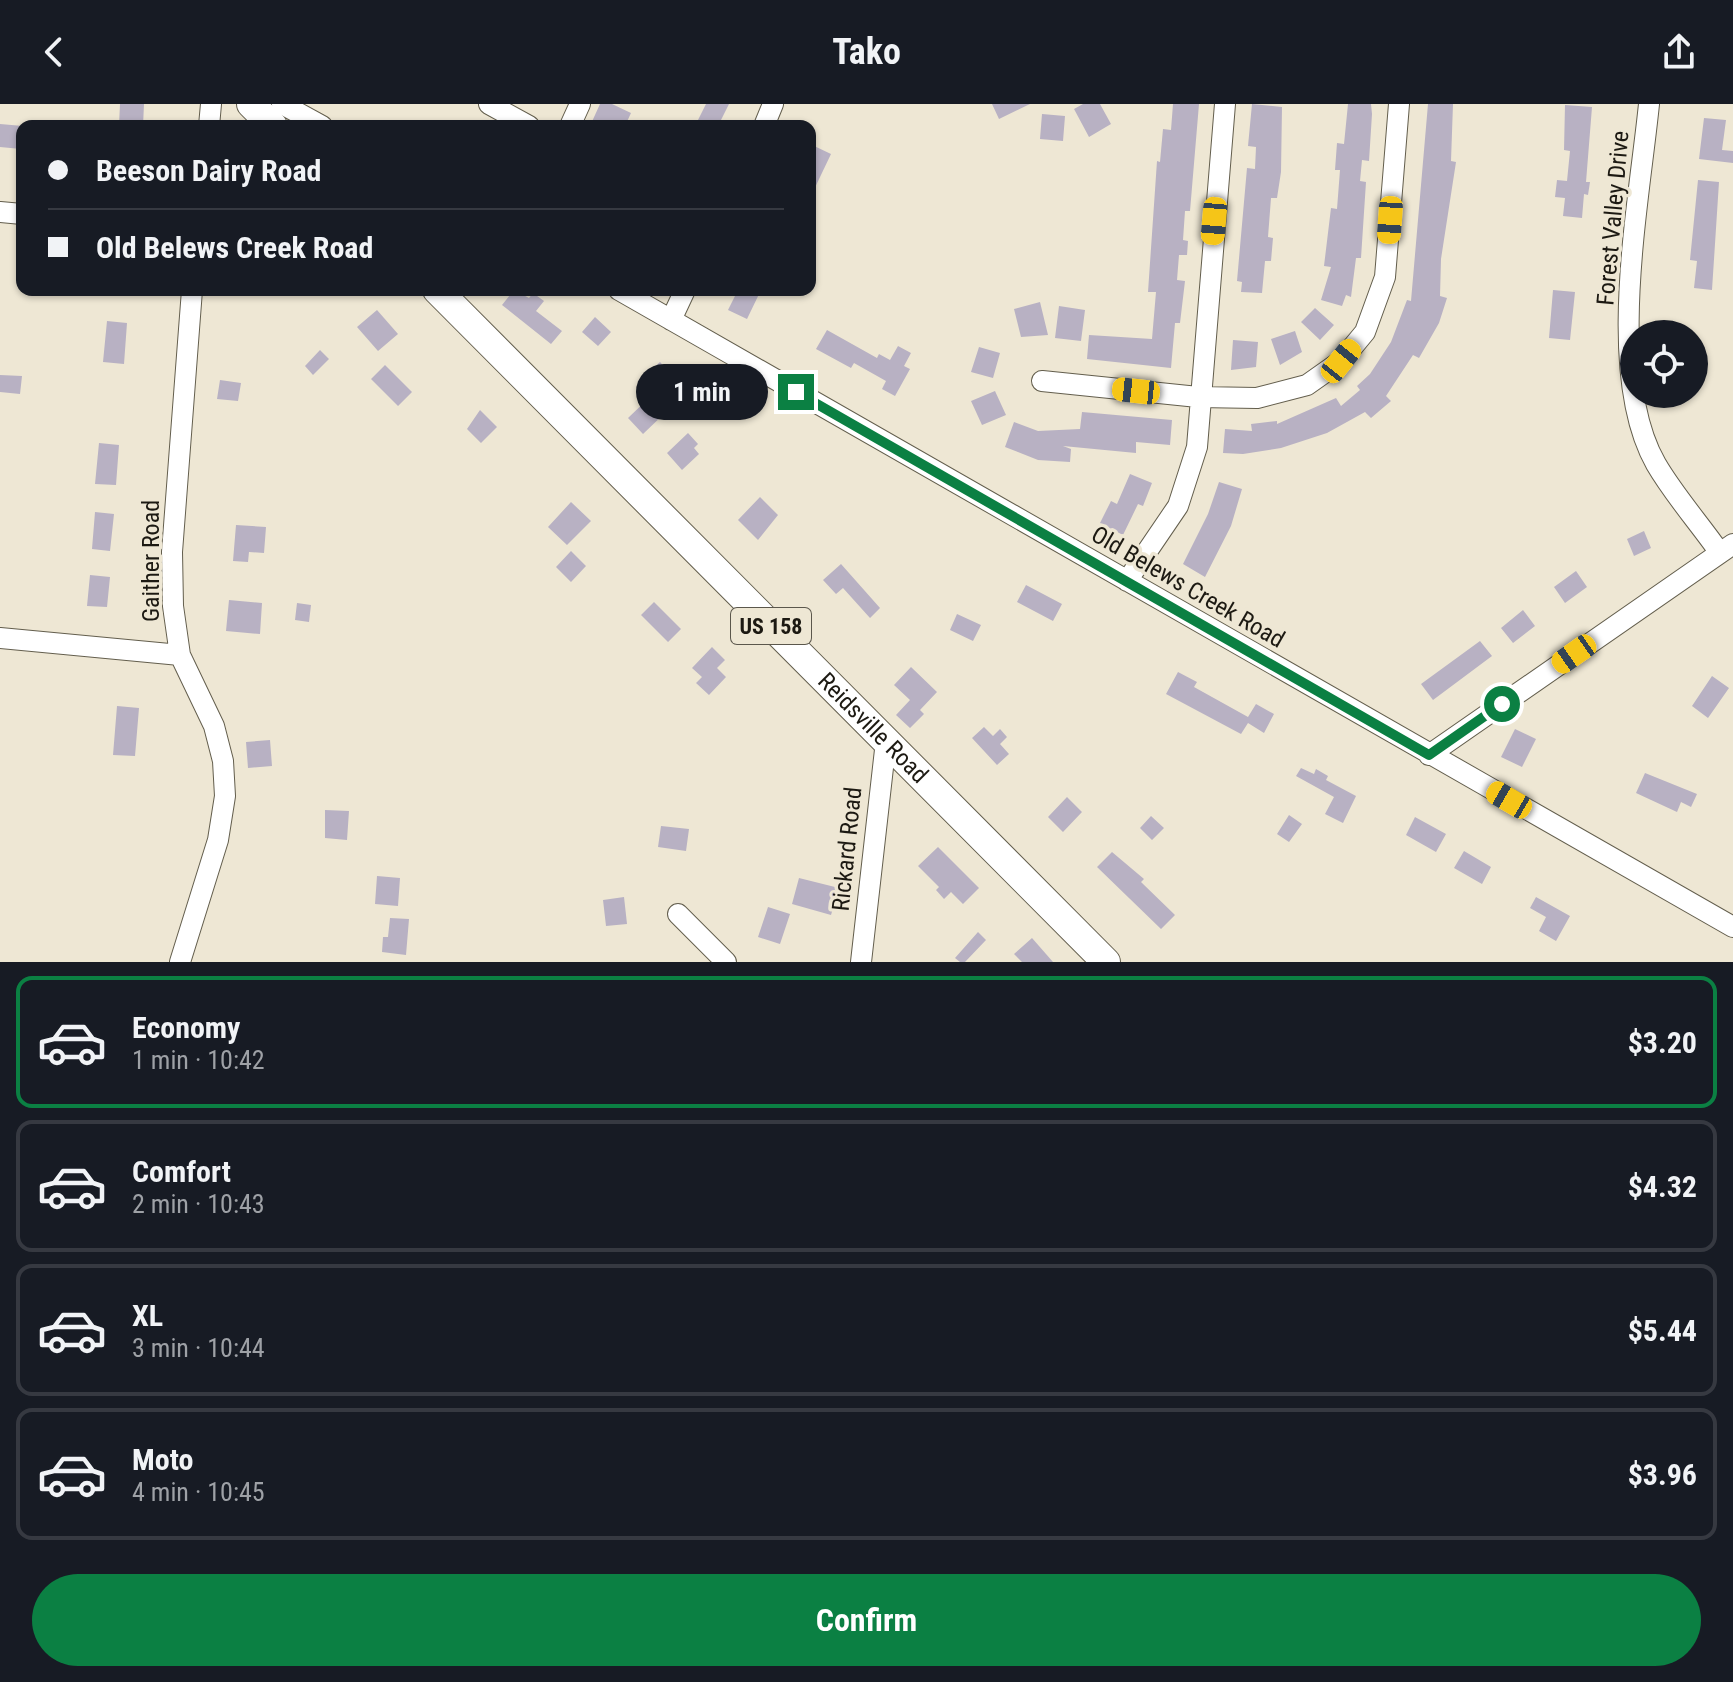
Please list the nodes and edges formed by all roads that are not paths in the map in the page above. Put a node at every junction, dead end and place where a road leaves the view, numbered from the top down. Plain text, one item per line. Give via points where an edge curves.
1 (251, 104) edge
2 (282, 104) edge
3 (489, 104) edge
4 (1225, 104) edge
5 (1399, 104) edge
6 (1649, 104) edge
7 (267, 120) edge
8 (311, 120) edge
9 (518, 120) edge
10 (192, 296) edge
11 (443, 296) edge
12 (629, 296) edge
13 (682, 296) edge
14 (671, 320) junction
15 (1042, 381) dead end
16 (1198, 397) junction
17 (1726, 548) edge
18 (1127, 581) junction
19 (0, 638) edge
20 (180, 655) junction
21 (886, 741) junction
22 (1429, 755) junction
23 (678, 914) dead end
24 (1733, 927) edge
25 (180, 962) edge
26 (726, 962) edge
27 (861, 962) edge
28 (1106, 962) edge

1 - 7 highway
2 - 8 street
3 - 9 street
4 - 16 street
5 - 16 street via 1385,277 1365,332 1341,361 1307,385 1257,398
6 - 17 street, Forest Valley Drive via 1630,300 1630,372 1638,418 1655,462
10 - 20 street, Gaither Road via 172,552
11 - 21 highway, Reidsville Road / US 158
12 - 14 street, Old Belews Creek Road
13 - 14 street
14 - 18 street, Old Belews Creek Road
15 - 16 street
16 - 18 street via 1197,447 1178,506
17 - 22 street
18 - 22 street, Old Belews Creek Road
19 - 20 street
20 - 25 street, Gaither Road via 214,726 225,796 218,840
21 - 27 street, Rickard Road
21 - 28 highway, Reidsville Road / US 158
22 - 24 street, Old Belews Creek Road
23 - 26 street

